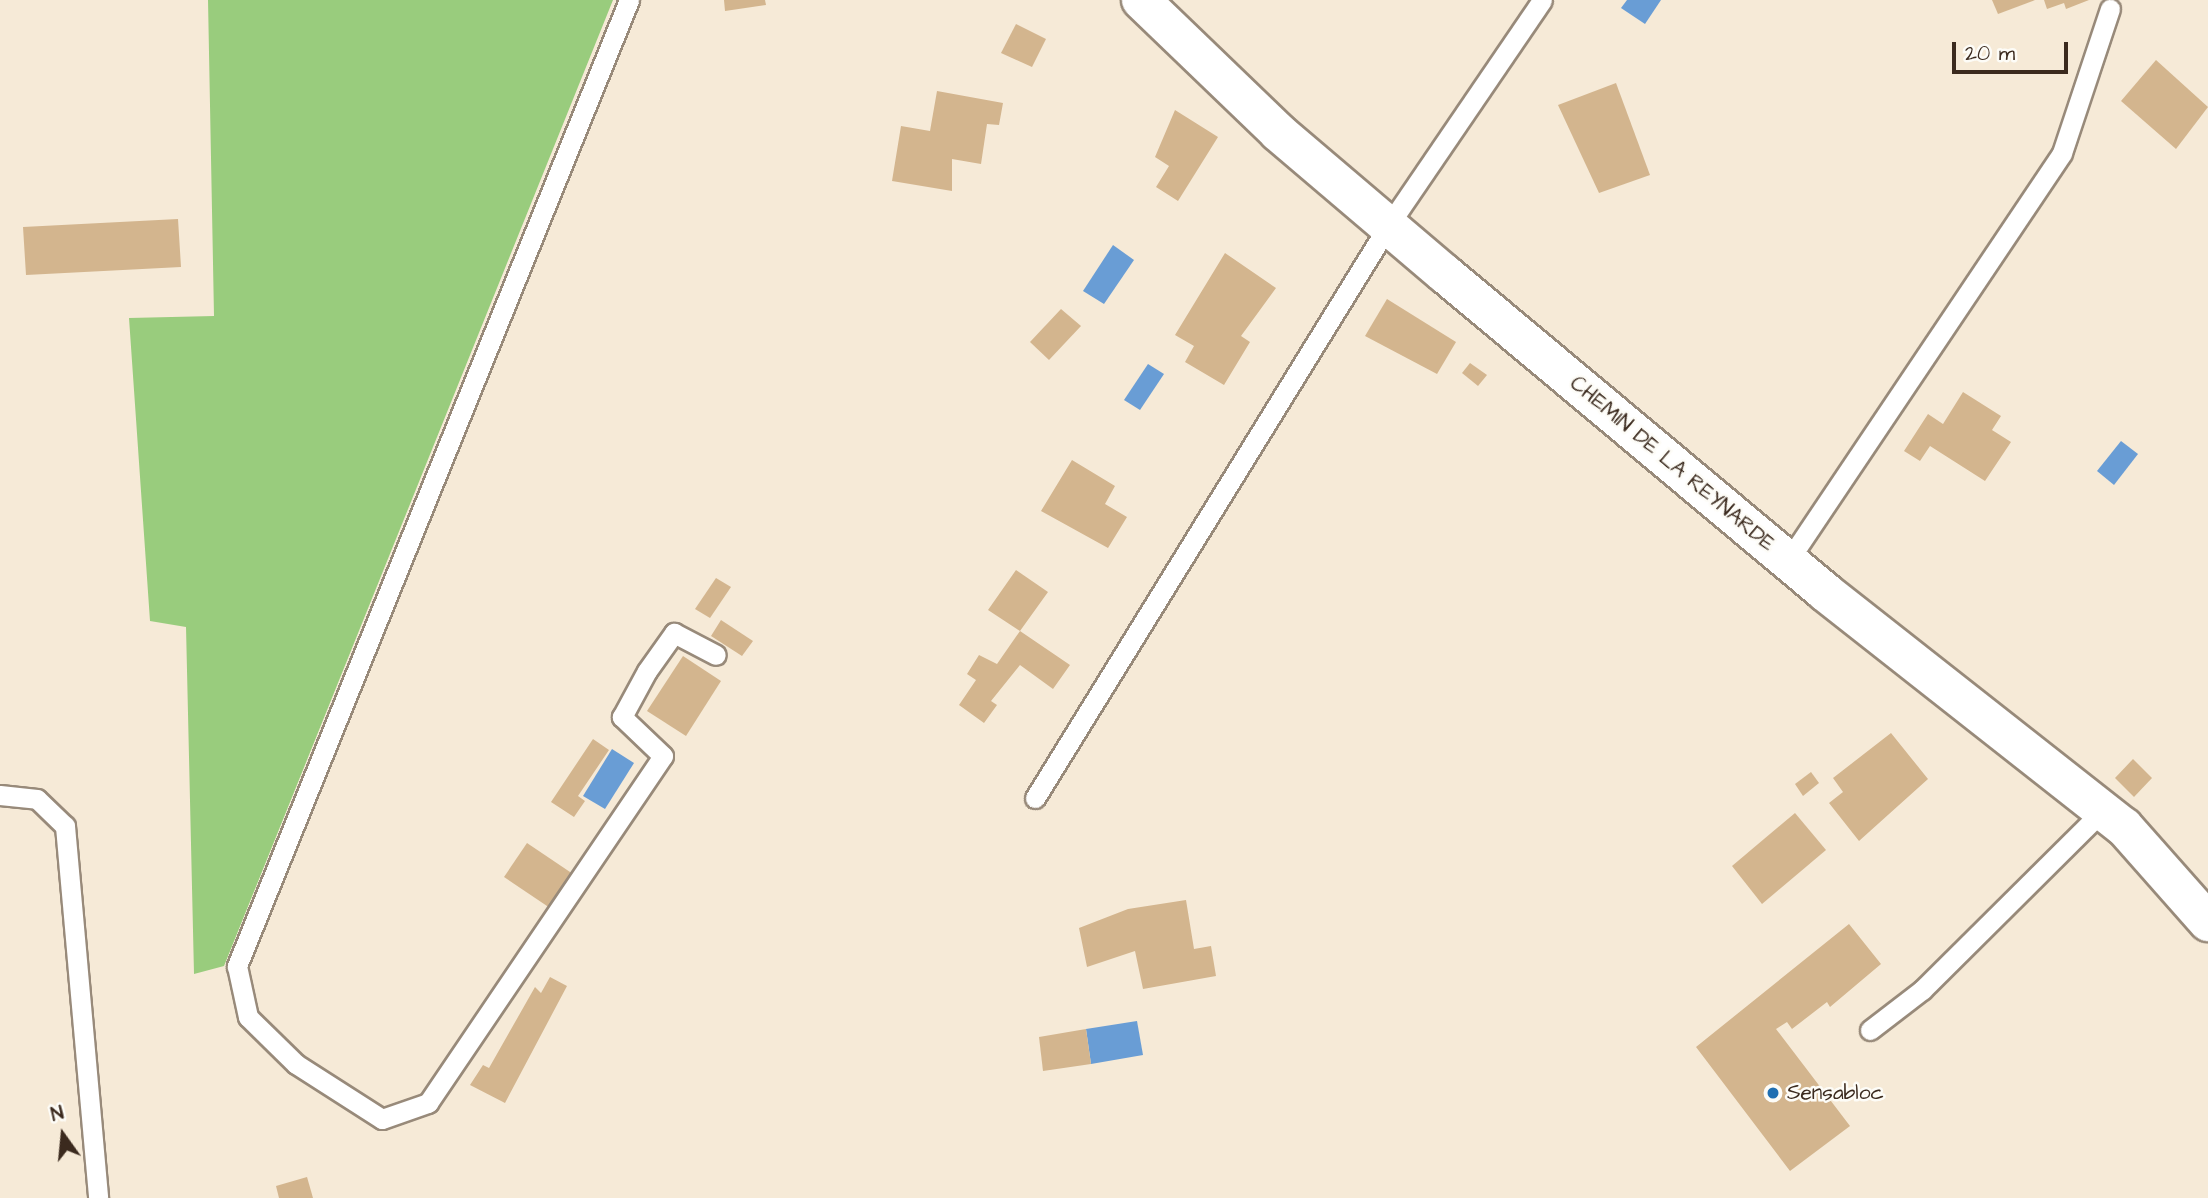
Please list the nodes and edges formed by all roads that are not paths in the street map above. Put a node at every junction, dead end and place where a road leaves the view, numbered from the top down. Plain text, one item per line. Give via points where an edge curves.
1 (629, 0) edge
2 (1142, 0) edge
3 (1542, 0) edge
4 (2110, 9) dead end
5 (1388, 226) junction
6 (1788, 561) junction
7 (716, 655) dead end
8 (0, 795) edge
9 (1035, 798) dead end
10 (2103, 810) junction
11 (2208, 922) edge
12 (1870, 1030) dead end
13 (98, 1198) edge

1 - 7 lane via 237,965 248,1017 296,1064 382,1119 428,1103 663,756 622,717 647,671 674,633
2 - 5 street, CHEMIN DE LA REYNARDE via 1278,132
3 - 5 lane
4 - 6 lane via 2062,153
5 - 6 street, CHEMIN DE LA REYNARDE
5 - 9 lane
6 - 10 street, CHEMIN DE LA REYNARDE
8 - 13 lane via 37,799 65,826
10 - 11 street, CHEMIN DE LA REYNARDE
10 - 12 lane via 1922,990

